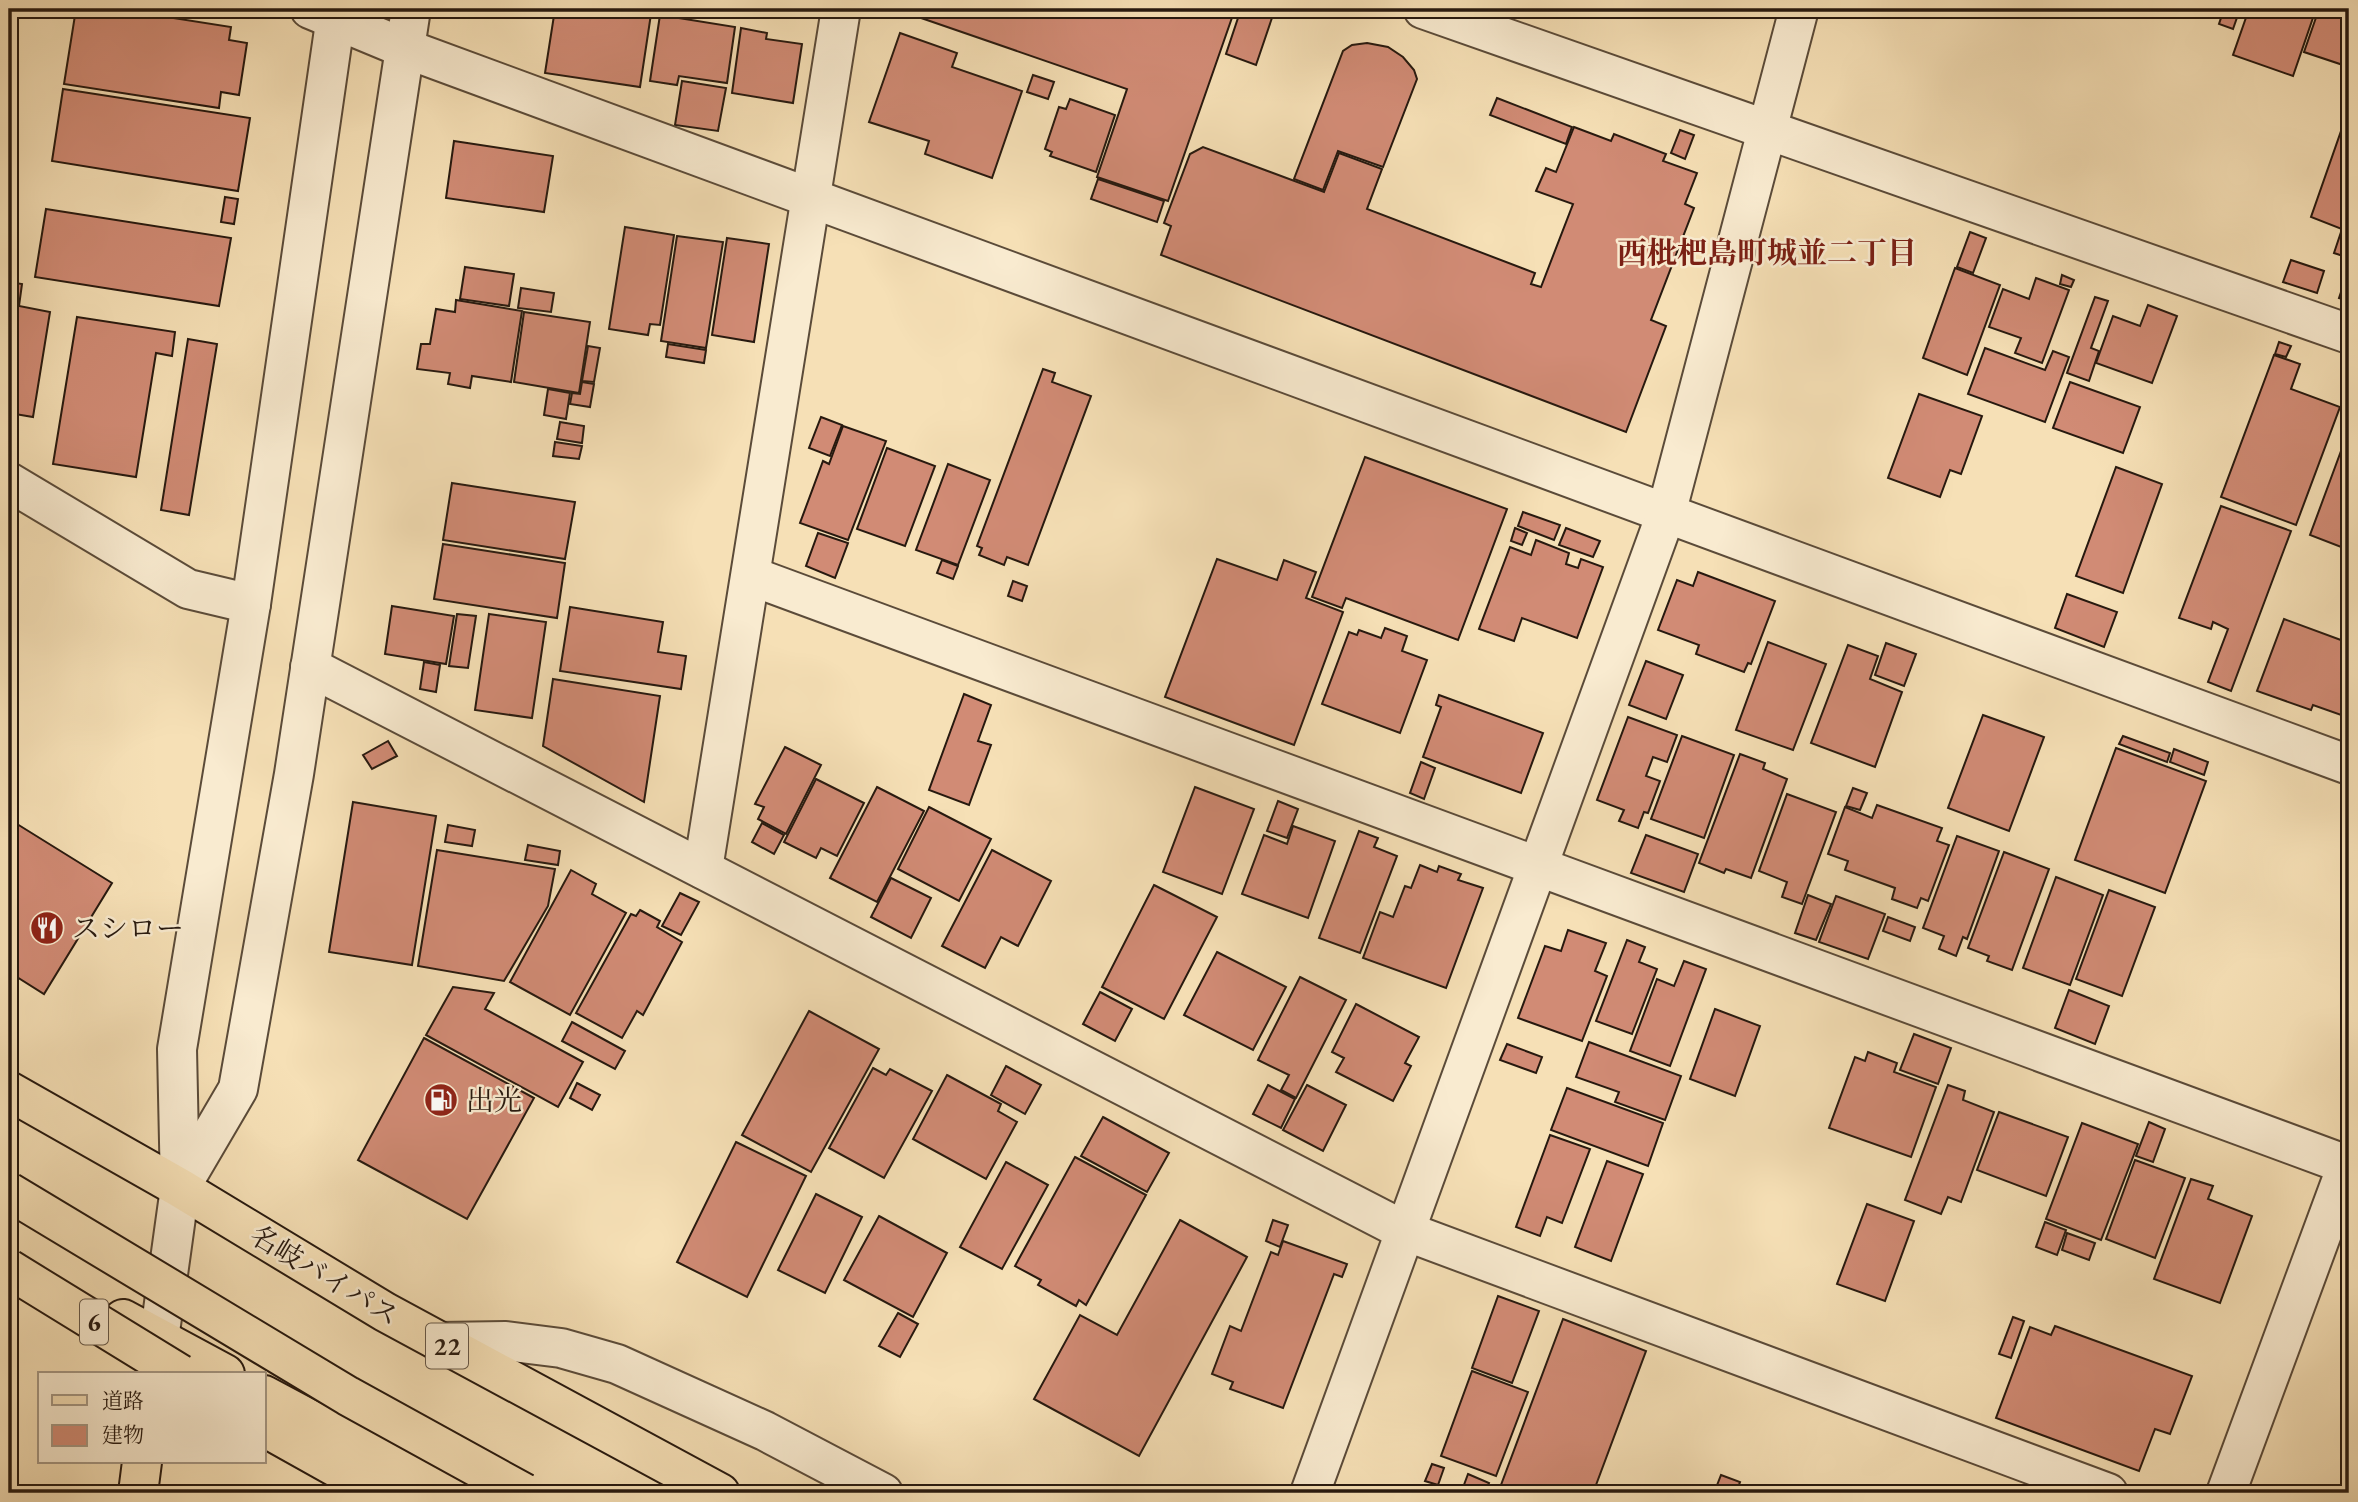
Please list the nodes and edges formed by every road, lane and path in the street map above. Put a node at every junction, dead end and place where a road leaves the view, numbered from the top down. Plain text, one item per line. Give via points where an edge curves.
1 (411, 9) edge
2 (841, 9) edge
3 (1423, 9) edge
4 (1799, 9) edge
5 (328, 12) edge
6 (404, 48) junction
7 (1768, 129) junction
8 (811, 198) junction
9 (2349, 334) edge
10 (9, 482) edge
11 (1666, 514) junction
12 (751, 576) junction
13 (251, 604) junction
14 (310, 667) junction
15 (2349, 765) edge
16 (1539, 867) junction
17 (703, 870) junction
18 (9, 1091) edge
19 (2348, 1162) edge
20 (180, 1188) junction
21 (9, 1192) edge
22 (1405, 1231) junction
23 (9, 1253) edge
24 (9, 1269) edge
25 (439, 1342) junction
26 (157, 1357) edge
27 (177, 1372) edge
28 (217, 1372) edge
29 (266, 1396) edge
30 (266, 1428) edge
31 (142, 1464) edge
32 (138, 1493) edge
33 (382, 1493) edge
34 (448, 1493) edge
35 (524, 1493) edge
36 (720, 1493) edge
37 (883, 1493) edge
38 (1310, 1493) edge
39 (2108, 1493) edge
40 (2226, 1493) edge

1 - 6 street
2 - 8 street
3 - 7 street
4 - 7 street
5 - 6 street
5 - 13 street
6 - 8 street
6 - 14 street
7 - 9 street
7 - 11 street
8 - 11 street
8 - 12 street
10 - 13 street via 188,589
11 - 15 street
11 - 16 street
12 - 16 street
12 - 17 street
13 - 20 street via 177,1049
14 - 17 street
14 - 20 street via 238,1089
16 - 19 street
16 - 22 street
17 - 22 street
18 - 20 main road, 名岐バイパス / 22
19 - 40 street
20 - 25 main road, 名岐バイパス / 22
20 - 26 street
21 - 35 main road, 6, bridge via 348,1396
22 - 38 street
22 - 39 street
23 - 26 main road
24 - 27 main road, 6, bridge
25 - 36 main road, 名岐バイパス / 22
25 - 37 street via 506,1341 561,1348 617,1364 765,1431
26 - 28 main road
29 - 34 main road
30 - 33 main road
31 - 32 main road

